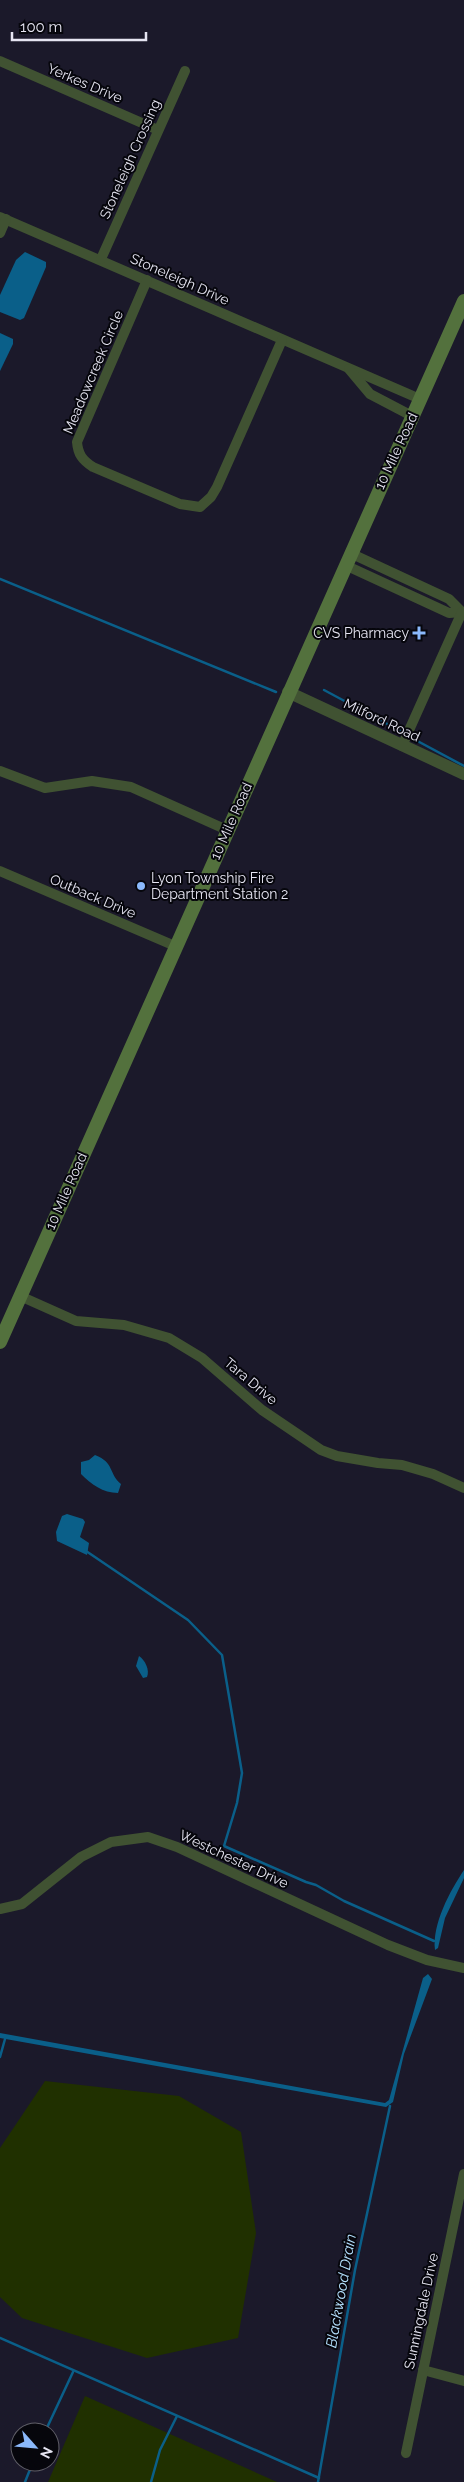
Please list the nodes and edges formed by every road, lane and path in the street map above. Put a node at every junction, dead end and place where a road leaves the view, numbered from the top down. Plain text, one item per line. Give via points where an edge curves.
1 (0, 62) edge
2 (185, 71) dead end
3 (158, 130) junction
4 (3, 218) edge
5 (0, 233) edge
6 (101, 259) junction
7 (147, 280) junction
8 (464, 301) edge
9 (282, 340) junction
10 (348, 369) junction
11 (420, 399) junction
12 (412, 416) junction
13 (347, 559) junction
14 (288, 692) junction
15 (402, 746) junction
16 (0, 771) edge
17 (464, 774) edge
18 (227, 830) junction
19 (0, 870) edge
20 (174, 946) junction
21 (20, 1296) junction
22 (0, 1342) edge
23 (464, 1488) edge
24 (0, 1909) edge
25 (464, 1968) edge
26 (464, 2174) edge
27 (423, 2370) junction
28 (464, 2381) edge
29 (406, 2453) dead end

1 - 3 street, Yerkes Drive
2 - 3 street, Stoneleigh Crossing
3 - 6 street, Stoneleigh Crossing
4 - 5 street
4 - 6 street, Stoneleigh Drive
6 - 7 street, Stoneleigh Drive
7 - 9 street, Stoneleigh Drive
7 - 9 street, Meadowcreek Circle via 77,442 78,452 93,467 180,504 200,507 211,498 217,486
8 - 11 main road, 10 Mile Road
9 - 10 street, Stoneleigh Drive
10 - 11 street, Stoneleigh Drive
10 - 12 street, Stoneleigh Drive via 370,394
11 - 12 main road, 10 Mile Road
12 - 13 main road, 10 Mile Road
13 - 14 main road, 10 Mile Road
13 - 15 street via 449,599 462,612
14 - 15 street, Milford Road
14 - 18 main road, 10 Mile Road
15 - 17 street, Milford Road
16 - 18 street via 45,788 92,781 130,787
18 - 20 main road, 10 Mile Road
19 - 20 street, Outback Drive
20 - 21 main road, 10 Mile Road
21 - 22 main road, 10 Mile Road
21 - 23 street, Tara Drive via 76,1321 124,1325 171,1340 202,1358 262,1410 320,1450 342,1457 402,1465
24 - 25 street, Westchester Drive via 22,1904 81,1857 111,1842 148,1837 177,1847 388,1945 427,1960
26 - 27 street, Sunningdale Drive
27 - 28 street
27 - 29 street, Sunningdale Drive

